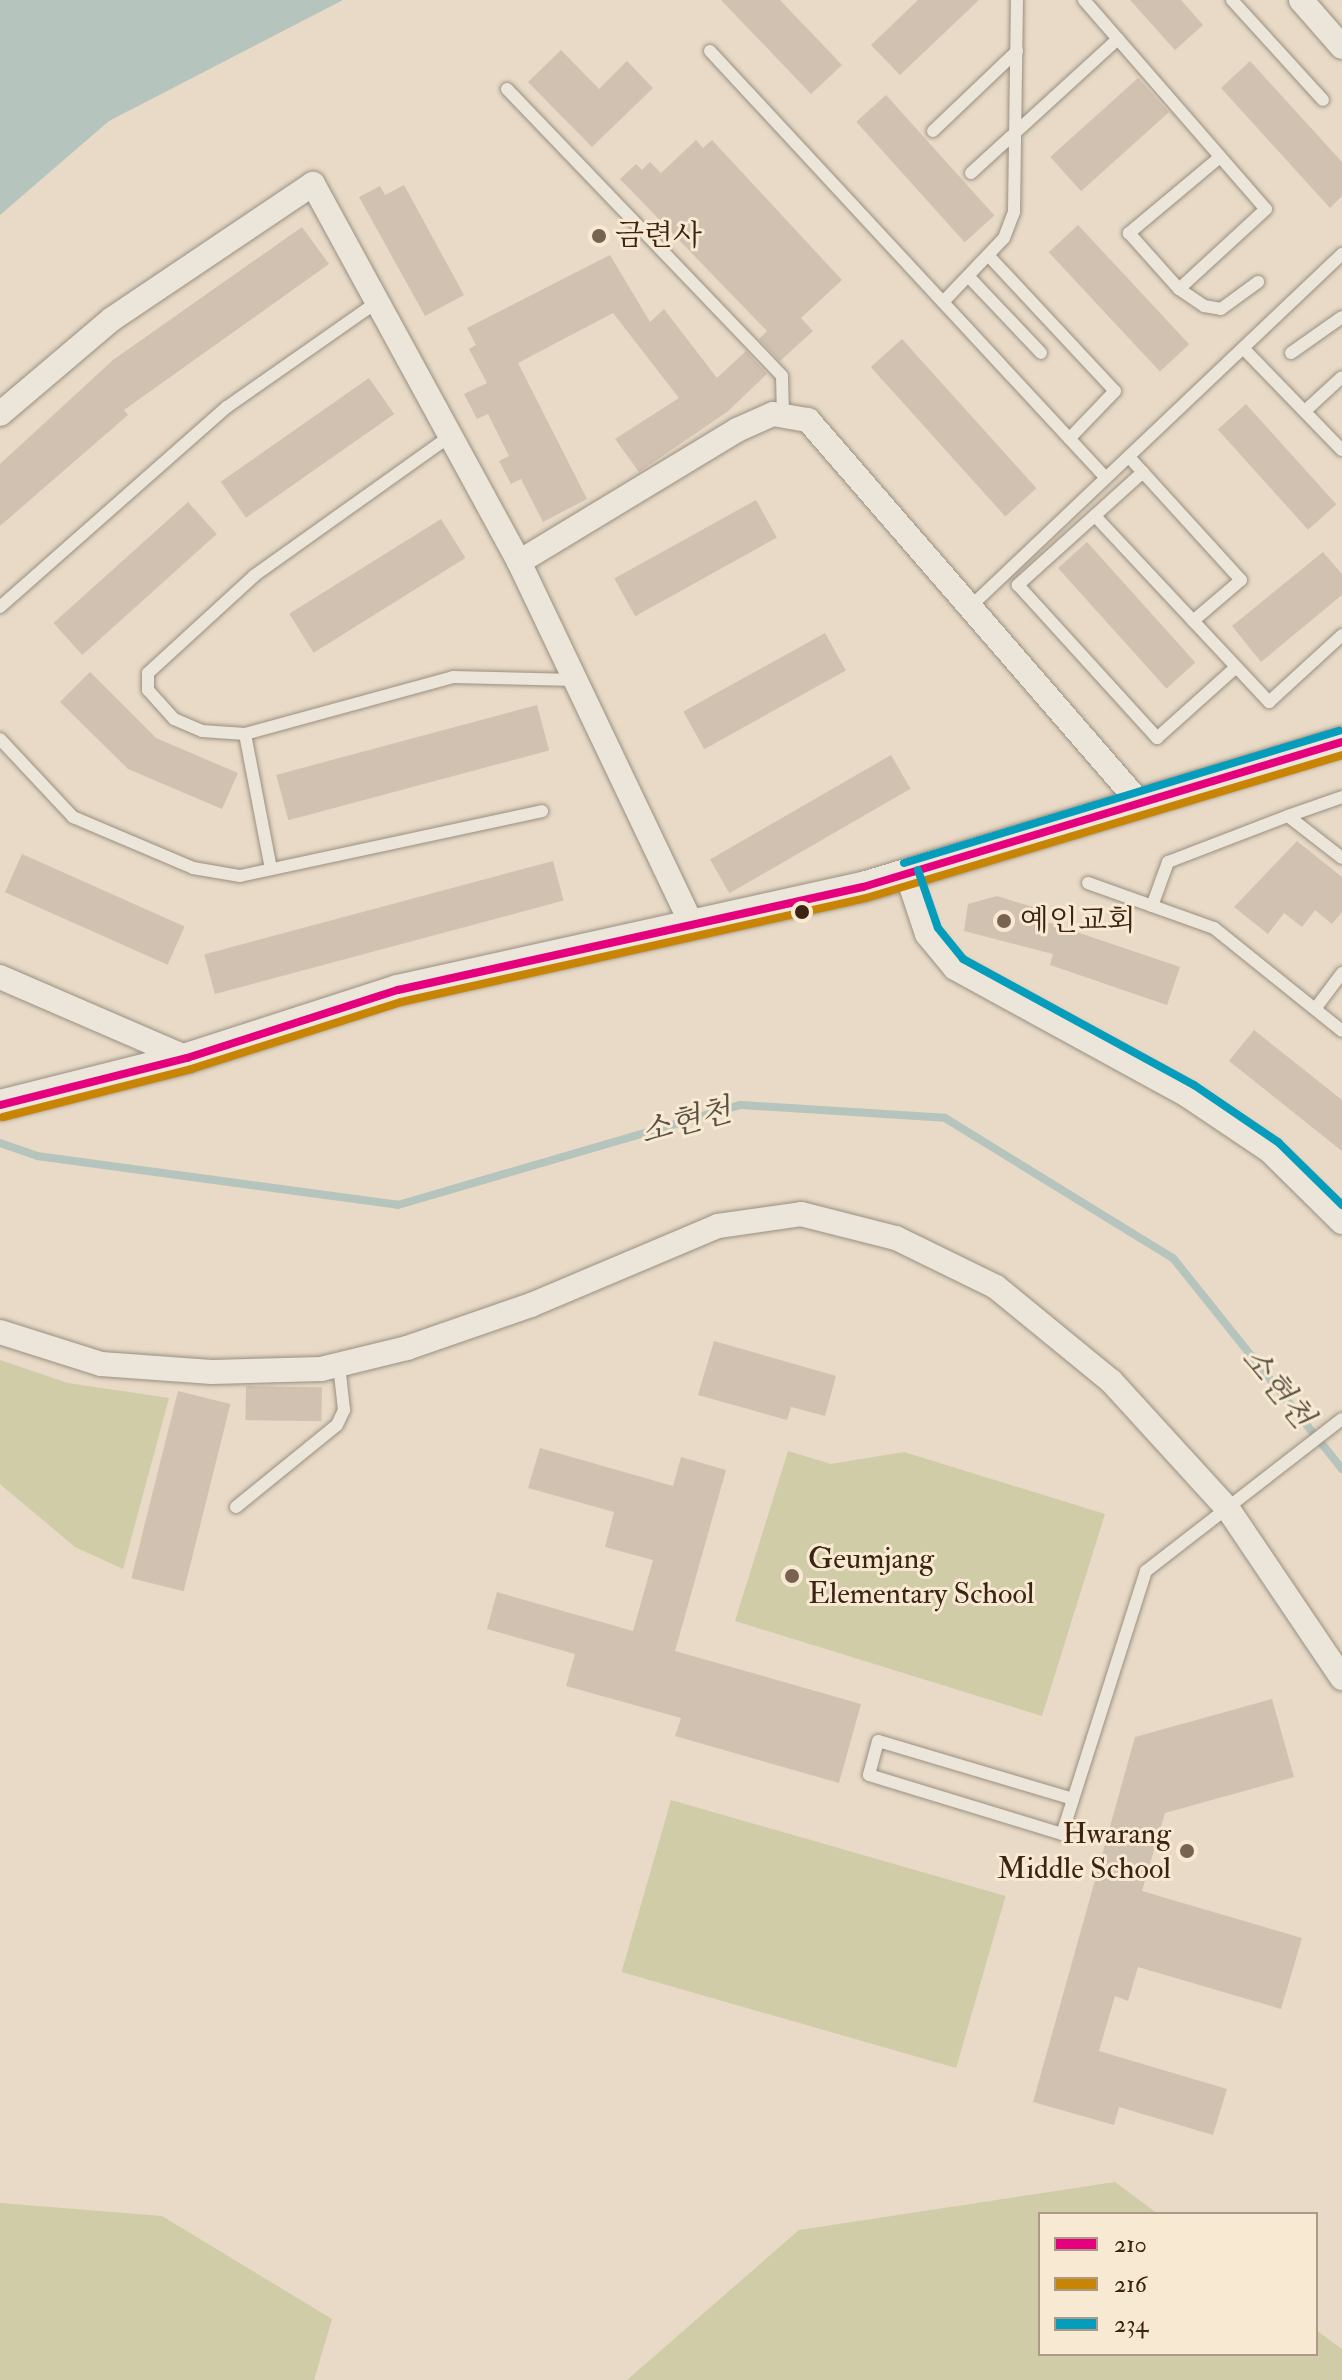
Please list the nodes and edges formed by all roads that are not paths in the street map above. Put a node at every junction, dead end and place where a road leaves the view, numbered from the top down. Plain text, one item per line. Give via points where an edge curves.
1 (1017, 0) edge
2 (1084, 0) edge
3 (1232, 0) edge
4 (1301, 0) edge
5 (1118, 39) junction
6 (1342, 47) edge
7 (710, 51) dead end
8 (1017, 51) junction
9 (507, 89) dead end
10 (1323, 100) dead end
11 (1017, 128) junction
12 (933, 131) dead end
13 (1220, 157) junction
14 (971, 173) dead end
15 (1342, 254) edge
16 (988, 255) junction
17 (968, 276) junction
18 (1258, 282) dead end
19 (1179, 289) junction
20 (377, 302) junction
21 (943, 302) junction
22 (1342, 317) edge
23 (1243, 348) junction
24 (1041, 353) dead end
25 (1291, 353) dead end
26 (1342, 377) edge
27 (1305, 411) junction
28 (0, 414) edge
29 (783, 416) junction
30 (450, 436) junction
31 (1069, 439) junction
32 (1342, 450) edge
33 (1129, 457) junction
34 (1143, 472) junction
35 (1106, 478) junction
36 (1095, 516) junction
37 (519, 562) junction
38 (0, 607) edge
39 (970, 607) junction
40 (1193, 621) junction
41 (1342, 635) edge
42 (1236, 667) junction
43 (576, 680) junction
44 (245, 734) junction
45 (0, 739) edge
46 (1342, 742) edge
47 (1342, 797) edge
48 (1139, 802) junction
49 (542, 811) dead end
50 (1288, 816) junction
51 (1342, 858) edge
52 (271, 869) junction
53 (907, 874) junction
54 (1088, 883) dead end
55 (1152, 906) junction
56 (692, 924) junction
57 (1342, 973) edge
58 (0, 977) edge
59 (1315, 1009) junction
60 (1342, 1031) edge
61 (187, 1058) junction
62 (0, 1105) edge
63 (1342, 1222) edge
64 (0, 1332) edge
65 (339, 1365) junction
66 (1342, 1419) edge
67 (236, 1507) dead end
68 (1228, 1509) junction
69 (1342, 1678) edge
70 (1073, 1799) junction

1 - 8 lane
2 - 5 lane
3 - 10 lane
4 - 6 street
5 - 11 lane
5 - 13 lane
7 - 21 lane
8 - 11 lane
8 - 12 lane
9 - 29 lane via 782,376
11 - 14 lane
11 - 16 lane via 1014,212 1004,238
13 - 19 lane via 1266,209
13 - 19 lane via 1129,233
15 - 23 lane
16 - 17 lane
16 - 31 lane via 1115,391
17 - 21 lane
17 - 24 lane
18 - 19 lane via 1221,309
20 - 28 street via 313,184 112,319
20 - 30 street
20 - 38 lane via 227,407
21 - 31 lane
22 - 25 lane
23 - 27 lane
23 - 33 lane
26 - 27 lane
27 - 32 lane
29 - 37 street via 737,430
29 - 39 street via 808,420
30 - 37 street
30 - 44 lane via 254,576 148,673 148,690 174,719 202,731
31 - 35 lane
33 - 34 lane
33 - 35 lane
34 - 36 lane
34 - 40 lane via 1241,580
35 - 39 lane
36 - 40 lane
36 - 42 lane via 1018,585 1157,738
37 - 43 street
39 - 48 street
40 - 42 lane
41 - 42 lane via 1269,702
43 - 44 lane via 453,677
43 - 56 street
44 - 52 lane
45 - 52 lane via 73,817 193,868 240,876
46 - 48 street
47 - 50 lane
48 - 53 street
49 - 52 lane
50 - 51 lane
50 - 55 lane via 1168,862
53 - 56 street
53 - 63 street via 927,934 955,968 1187,1095 1270,1151
54 - 55 lane
55 - 59 lane via 1214,928
56 - 61 street via 398,990
57 - 59 lane
58 - 61 street
59 - 60 lane
61 - 62 street
64 - 65 street via 101,1364 212,1372
65 - 67 lane via 344,1410 337,1425
65 - 68 street via 531,1305 718,1226 801,1214 896,1238 996,1287 1111,1381
66 - 68 lane
68 - 69 street
68 - 70 lane via 1146,1571
70 - 70 lane via 878,1741 869,1775 1062,1834

